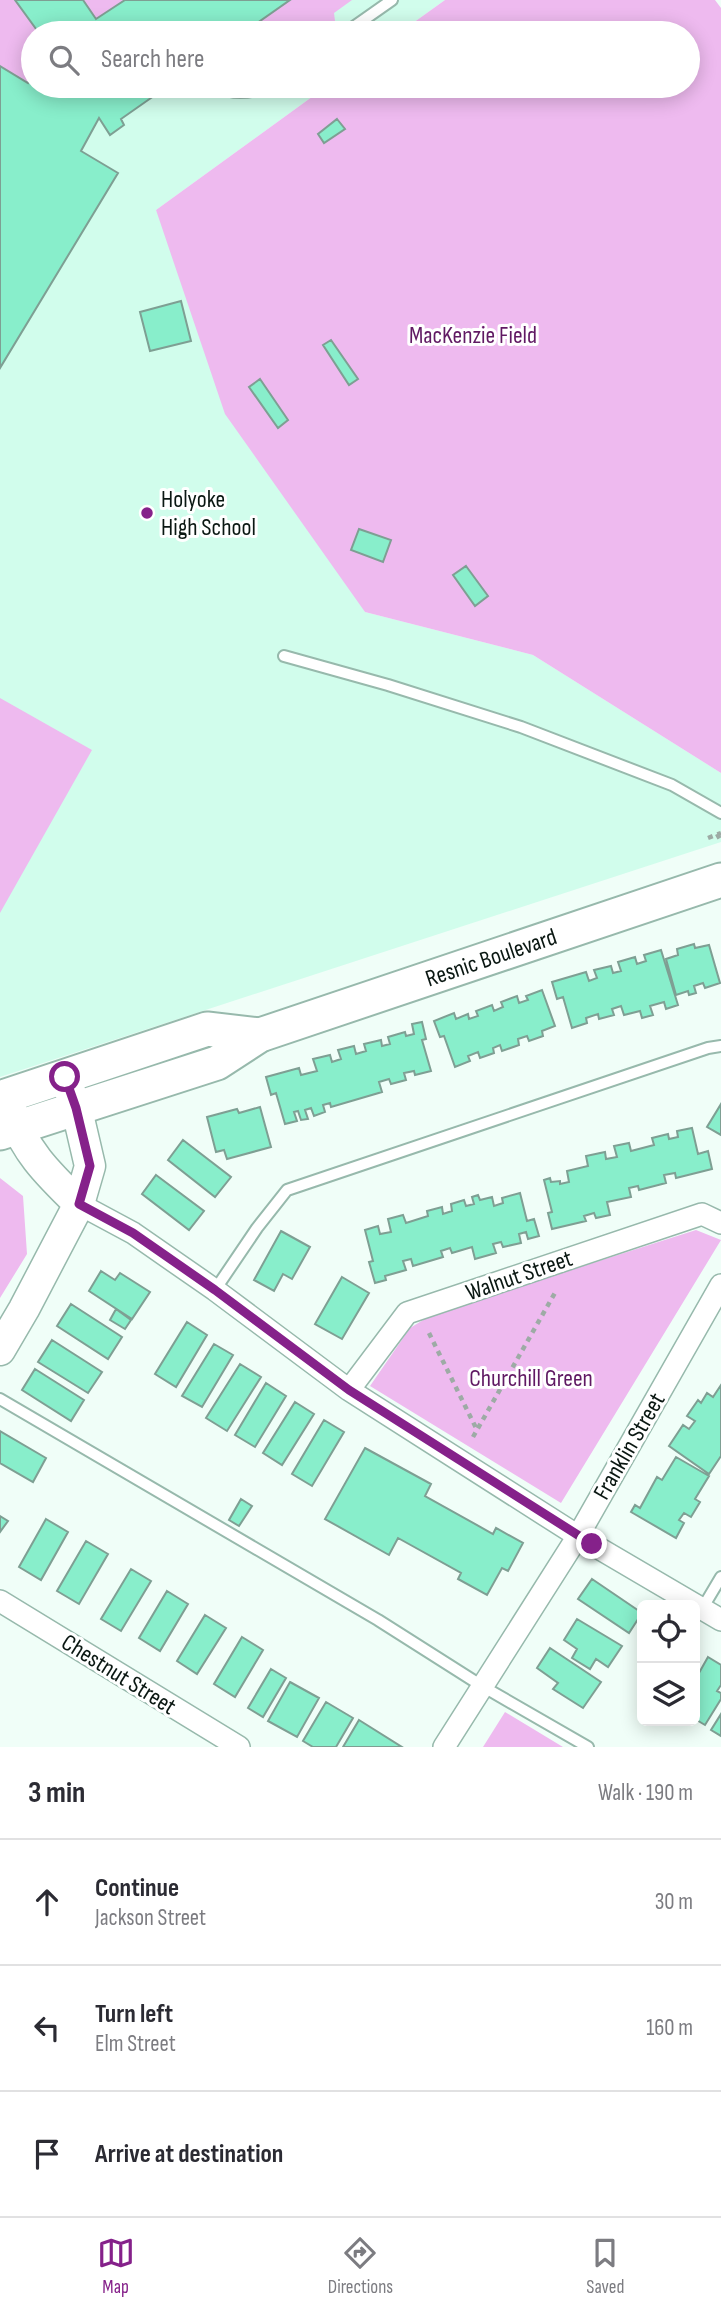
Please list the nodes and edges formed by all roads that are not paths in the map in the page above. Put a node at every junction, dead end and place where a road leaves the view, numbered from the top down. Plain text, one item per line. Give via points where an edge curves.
1 (392, 0) edge
2 (362, 21) edge
3 (284, 656) dead end
4 (721, 813) edge
5 (721, 880) edge
6 (260, 1035) junction
7 (721, 1046) edge
8 (65, 1077) junction
9 (4, 1097) edge
10 (76, 1108) junction
11 (8, 1130) edge
12 (79, 1204) junction
13 (721, 1223) edge
14 (721, 1285) edge
15 (215, 1290) junction
16 (0, 1350) edge
17 (349, 1390) junction
18 (0, 1399) edge
19 (578, 1536) junction
20 (721, 1577) edge
21 (0, 1601) edge
22 (702, 1609) junction
23 (721, 1620) edge
24 (482, 1686) junction
25 (239, 1747) edge
26 (444, 1747) edge
27 (588, 1747) edge

1 - 2 lane
3 - 4 lane via 521,727 672,785
5 - 6 main road, Resnic Boulevard
6 - 8 main road, Resnic Boulevard via 207,1029
6 - 10 main road, Resnic Boulevard via 217,1063
7 - 15 lane via 288,1190
8 - 9 main road, Resnic Boulevard
8 - 10 street
9 - 11 street
10 - 11 main road, Resnic Boulevard
10 - 12 street via 90,1166
11 - 12 street
12 - 15 street via 133,1233
12 - 16 street
13 - 17 street, Walnut Street via 702,1214 407,1313
14 - 19 street, Franklin Street
15 - 17 street
17 - 19 street
18 - 24 lane via 378,1620
19 - 22 street
19 - 24 street, Franklin Street
20 - 22 lane
21 - 25 street, Chestnut Street
22 - 23 street
24 - 26 street, Franklin Street
24 - 27 lane

